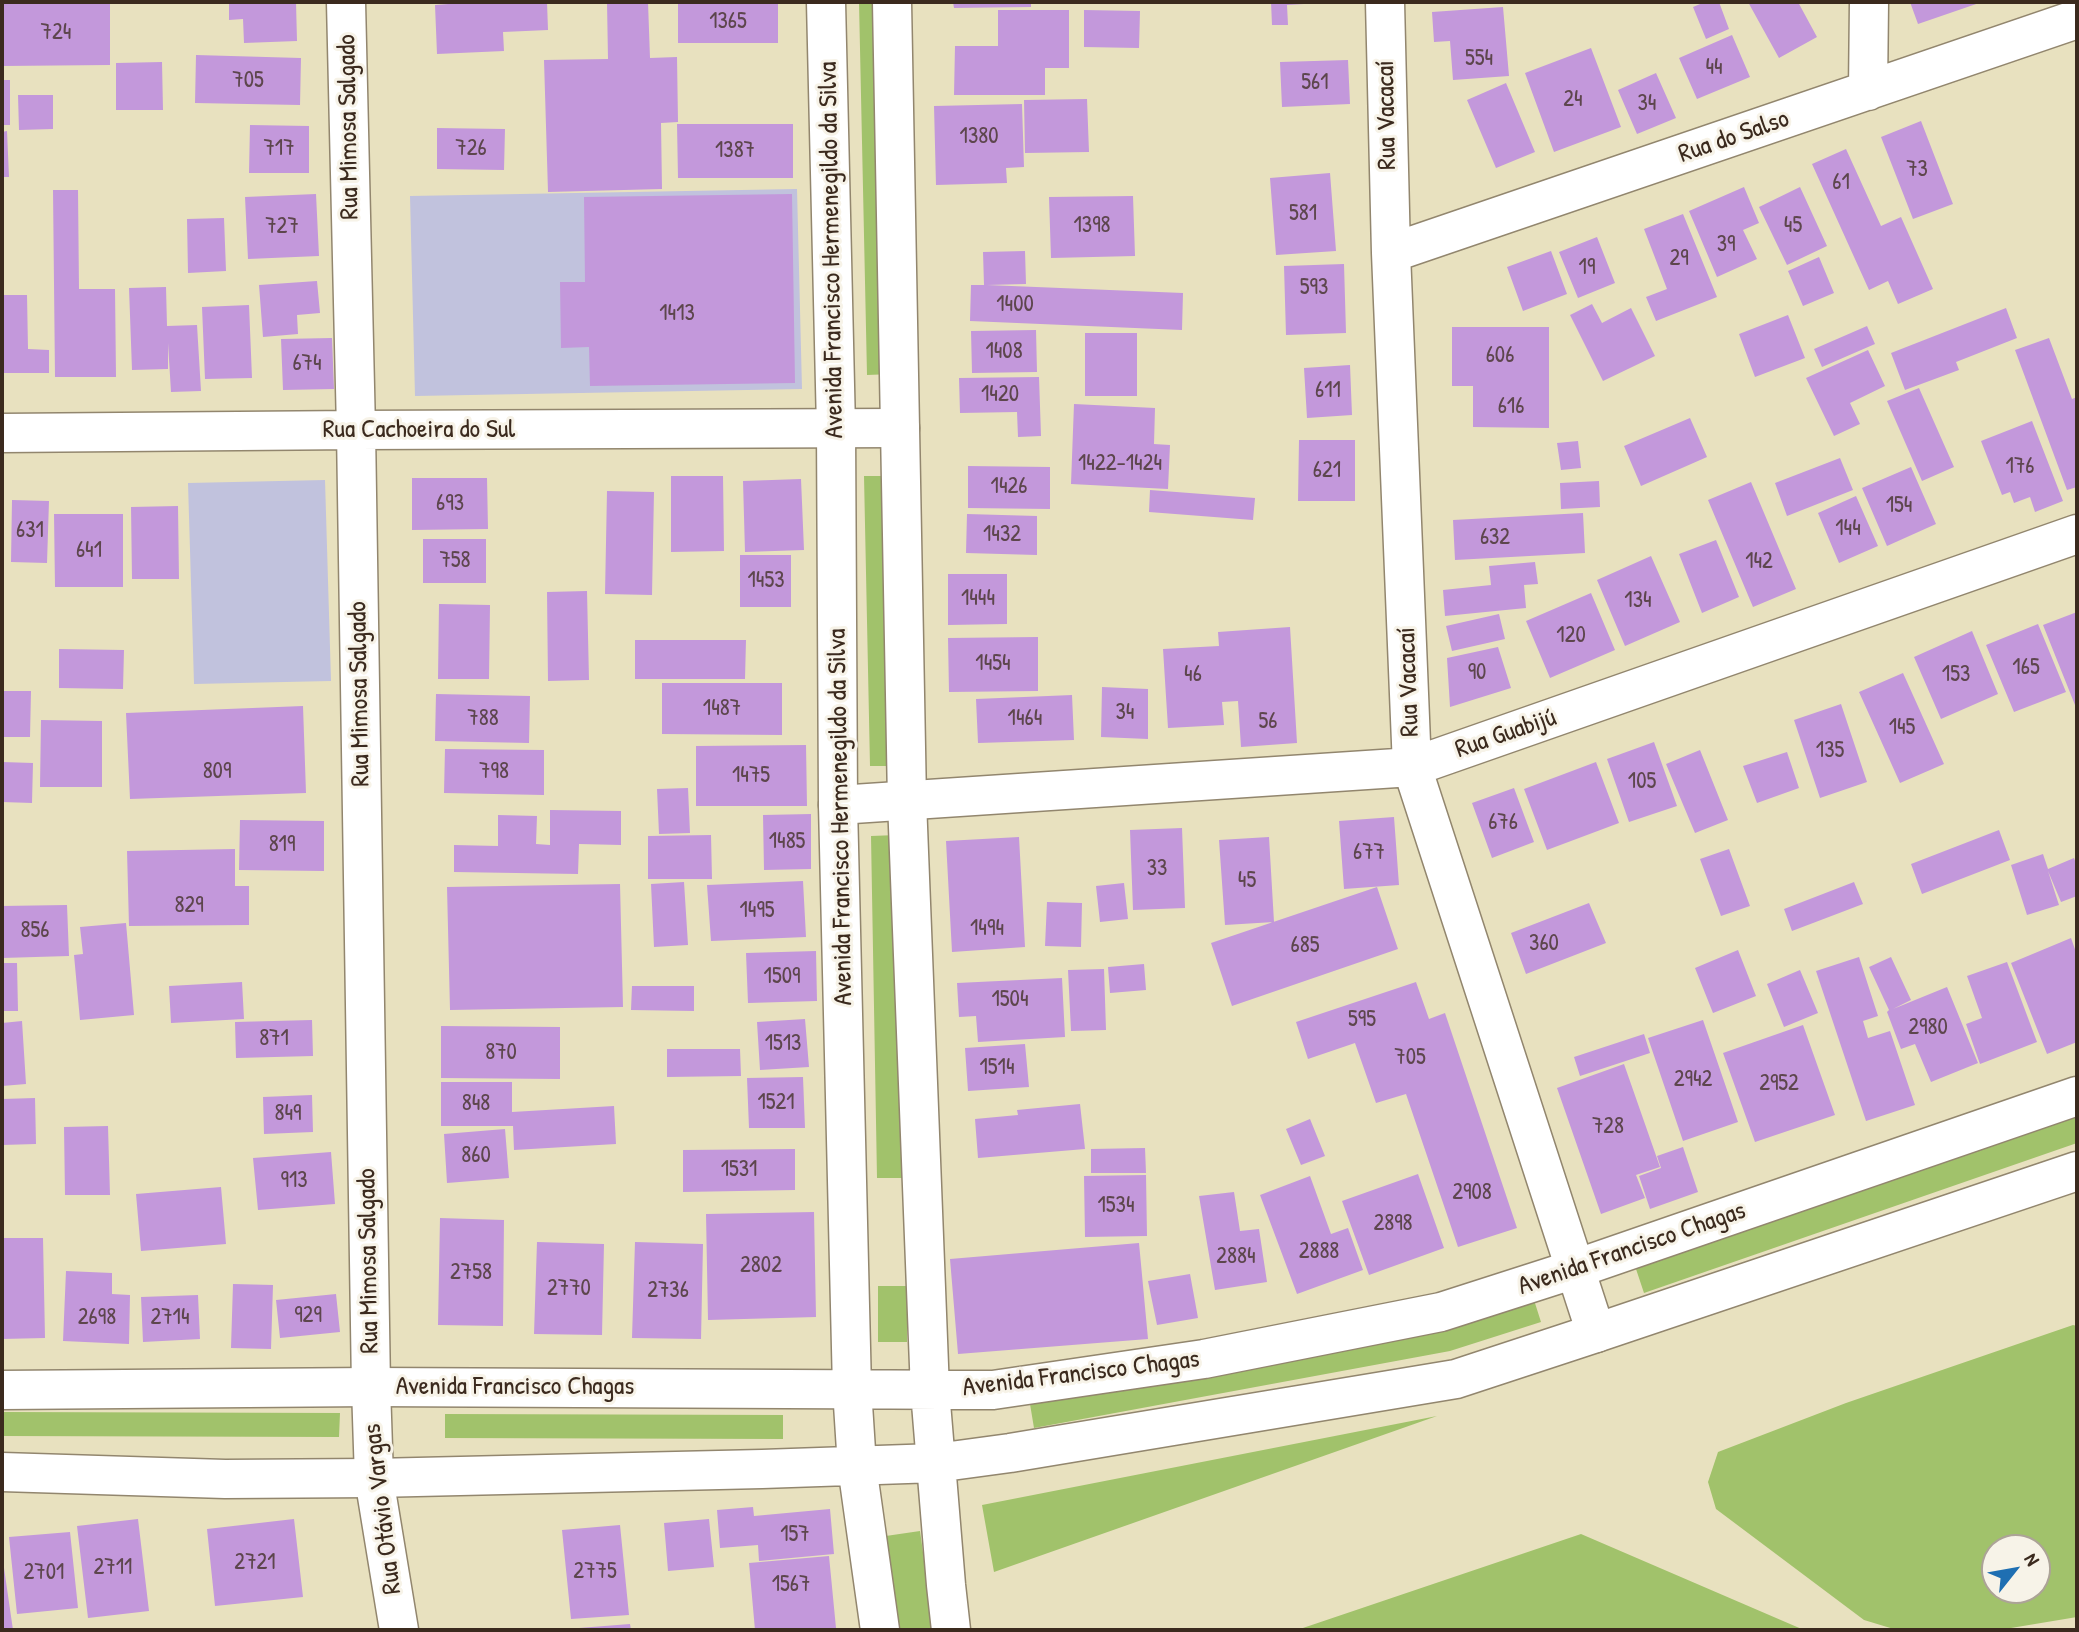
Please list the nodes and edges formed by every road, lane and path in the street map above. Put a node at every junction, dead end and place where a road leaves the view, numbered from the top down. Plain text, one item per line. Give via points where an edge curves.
1 (346, 2) edge
2 (826, 2) edge
3 (892, 2) edge
4 (1385, 2) edge
5 (1869, 2) edge
6 (2077, 19) edge
7 (1868, 91) junction
8 (1391, 253) junction
9 (836, 428) junction
10 (900, 428) junction
11 (356, 429) junction
12 (2, 433) edge
13 (2077, 534) edge
14 (1412, 767) junction
15 (907, 801) junction
16 (838, 805) junction
17 (2077, 1096) edge
18 (2077, 1171) edge
19 (1575, 1269) junction
20 (1597, 1334) junction
21 (371, 1387) junction
22 (852, 1389) junction
23 (2, 1390) edge
24 (930, 1391) junction
25 (936, 1463) junction
26 (857, 1466) junction
27 (2, 1472) edge
28 (374, 1478) junction
29 (399, 1630) edge
30 (880, 1630) edge
31 (951, 1630) edge

1 - 11 street, Rua Mimosa Salgado
2 - 9 street, Avenida Francisco Hermenegildo da Silva
3 - 10 street
4 - 8 street, Rua Vacacaí
5 - 7 street
6 - 7 street, Rua do Salso
7 - 8 street, Rua do Salso
8 - 14 street, Rua Vacacaí
9 - 10 street, Rua Cachoeira do Sul
9 - 11 street, Rua Cachoeira do Sul
9 - 16 street, Avenida Francisco Hermenegildo da Silva
10 - 15 street
11 - 12 street, Rua Cachoeira do Sul
11 - 21 street, Rua Mimosa Salgado
13 - 14 street, Rua Guabijú
14 - 15 street, Rua Guabijú
14 - 19 street, Rua Vacacaí
15 - 16 street, Rua Guabijú
15 - 24 street
16 - 22 street, Avenida Francisco Hermenegildo da Silva
17 - 19 street, Avenida Francisco Chagas
18 - 20 street
19 - 20 street, Rua Vacacaí
19 - 24 street, Avenida Francisco Chagas via 1441,1312 1204,1359 993,1390
20 - 25 street via 1456,1379
21 - 22 street, Avenida Francisco Chagas
21 - 23 street, Avenida Francisco Chagas
21 - 28 street, Rua Otávio Vargas
22 - 24 street, Avenida Francisco Chagas
22 - 26 street, Avenida Francisco Hermenegildo da Silva
24 - 25 street
25 - 26 street
25 - 31 street
26 - 28 street
26 - 30 street, Avenida Francisco Hermenegildo da Silva
27 - 28 street
28 - 29 street, Rua Otávio Vargas

